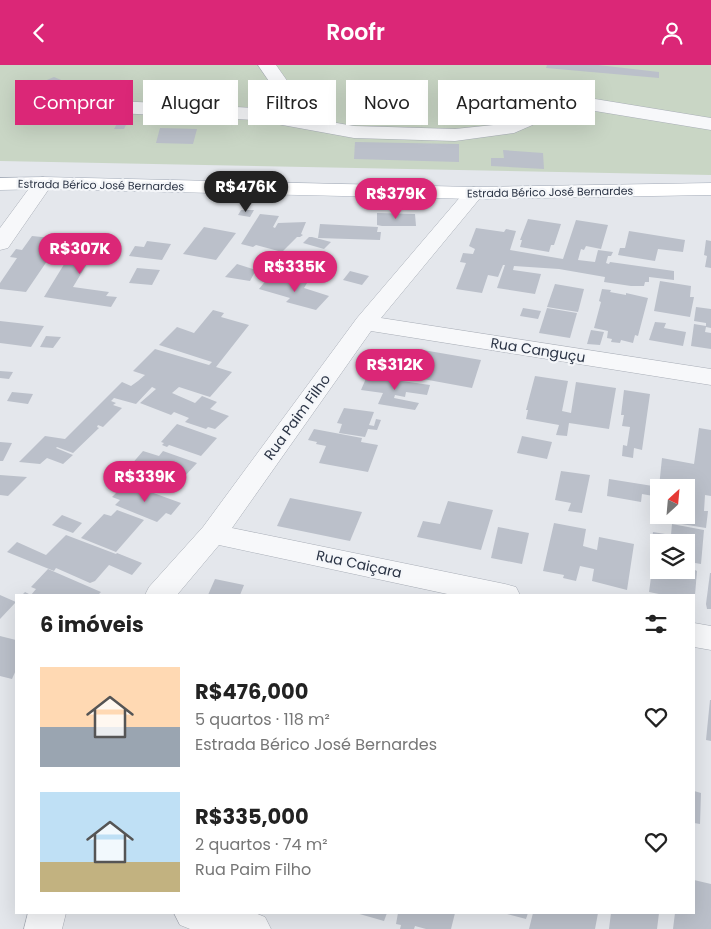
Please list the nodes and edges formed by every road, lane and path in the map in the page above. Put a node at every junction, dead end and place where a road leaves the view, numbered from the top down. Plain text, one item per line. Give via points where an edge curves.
1 (266, 65) edge
2 (277, 80) edge
3 (133, 108) edge
4 (248, 114) edge
5 (711, 124) edge
6 (314, 125) edge
7 (43, 183) junction
8 (0, 184) edge
9 (711, 189) edge
10 (474, 193) junction
11 (0, 243) edge
12 (365, 323) junction
13 (711, 377) edge
14 (213, 534) junction
15 (161, 594) edge
16 (500, 594) edge
17 (695, 635) edge
18 (711, 638) edge
19 (47, 914) edge
20 (197, 914) edge
21 (43, 929) edge
22 (252, 929) edge

1 - 2 street
3 - 4 street
5 - 6 street via 564,103 507,129 455,135 354,132
7 - 8 main road, Estrada Bérico José Bernardes
7 - 10 main road, Estrada Bérico José Bernardes
7 - 11 street
9 - 10 main road, Estrada Bérico José Bernardes
10 - 12 street, Rua Paim Filho
12 - 13 street, Rua Canguçu
12 - 14 street, Rua Paim Filho
14 - 15 street, Rua Paim Filho
14 - 16 street, Rua Caiçara
17 - 18 street
19 - 21 street
20 - 22 street

